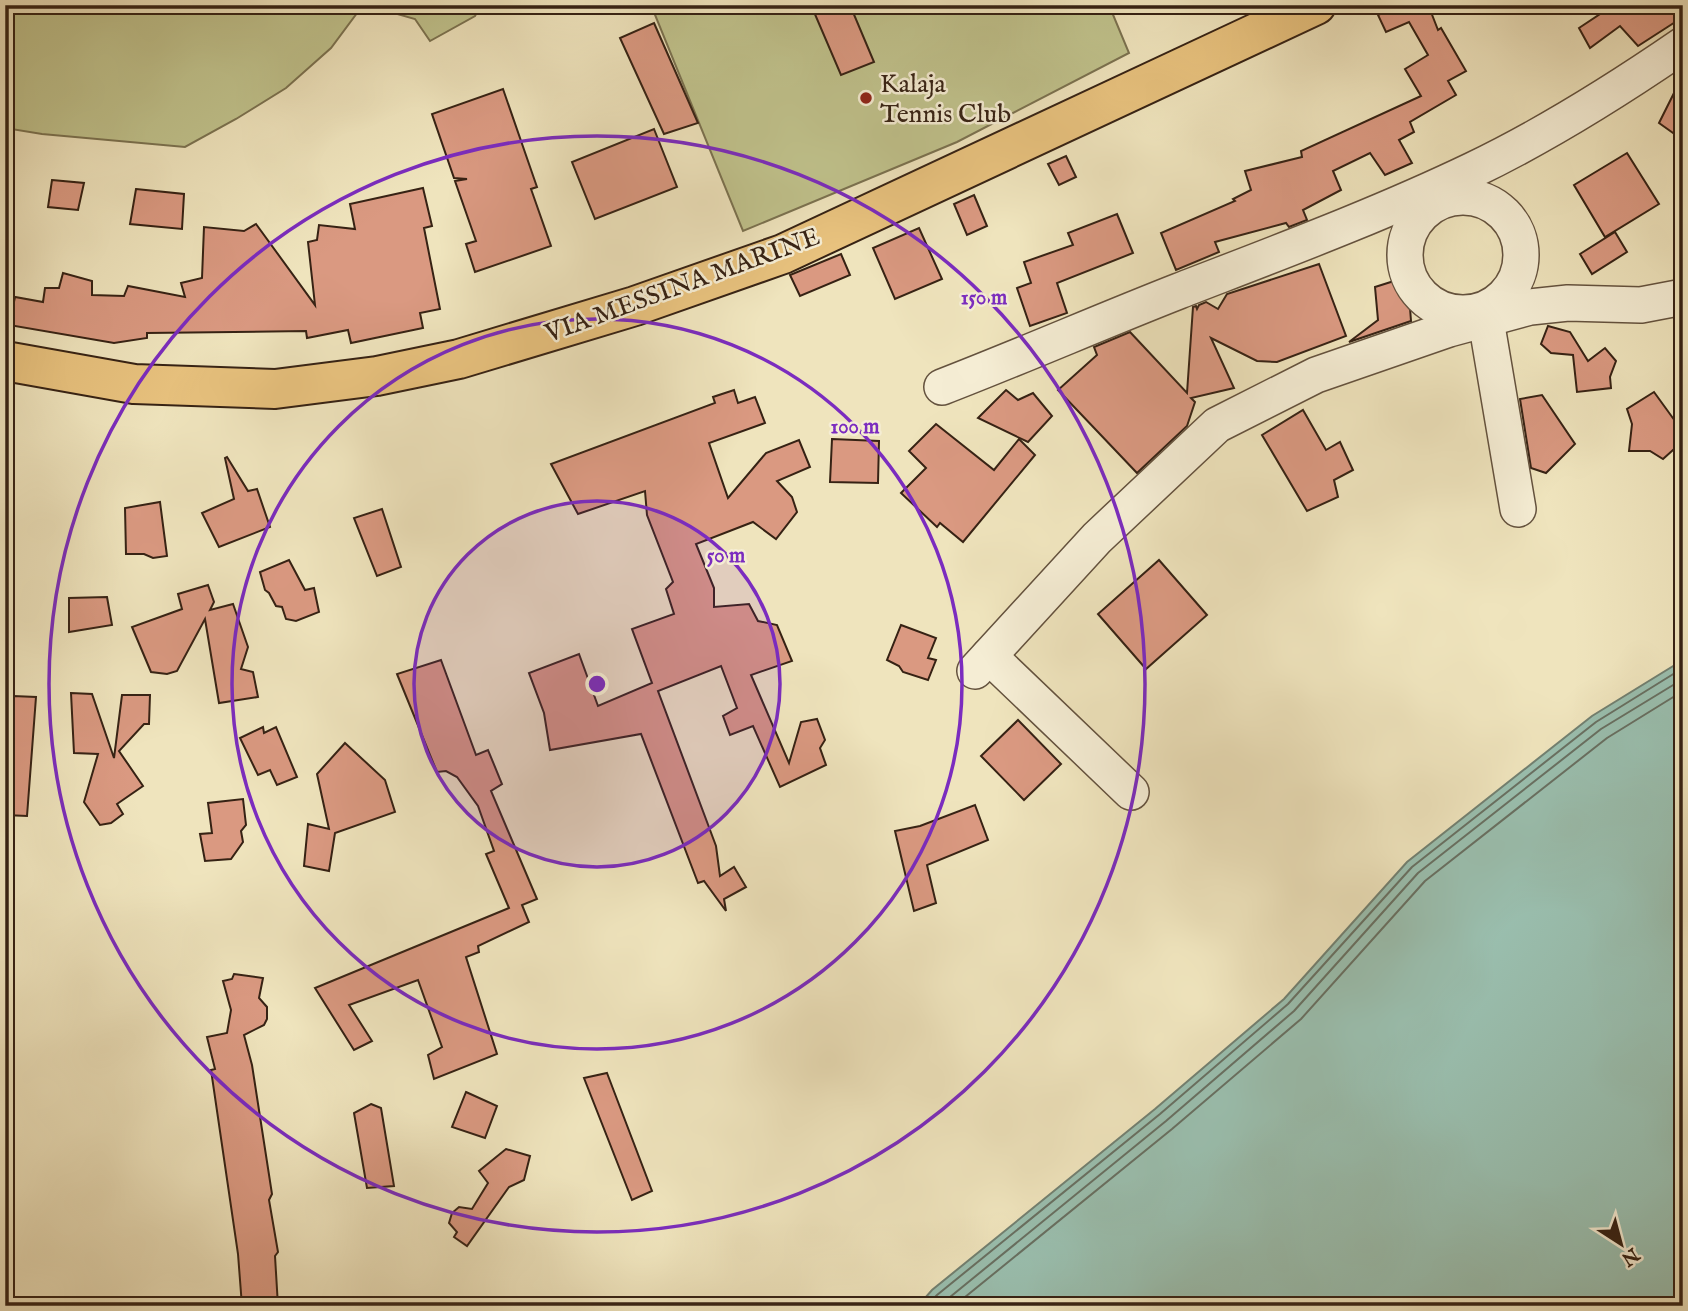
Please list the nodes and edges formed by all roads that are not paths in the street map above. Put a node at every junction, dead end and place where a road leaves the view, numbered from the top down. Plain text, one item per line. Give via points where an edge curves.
1 (1316, 5) edge
2 (1683, 45) edge
3 (1485, 164) junction
4 (1489, 202) junction
5 (1388, 207) junction
6 (1408, 237) junction
7 (1519, 295) junction
8 (1683, 297) edge
9 (1486, 320) junction
10 (1440, 322) junction
11 (5, 361) edge
12 (942, 387) dead end
13 (1518, 509) dead end
14 (1131, 792) dead end

1 - 11 main road, VIA MESSINA MARINE via 783,254 635,306 458,359 377,376 275,389 134,384
2 - 3 street via 1619,88
3 - 4 street
3 - 5 street
4 - 6 street via 1450,198 1417,219
4 - 7 street via 1512,222 1519,241
5 - 6 street
5 - 12 street
6 - 10 street via 1405,259 1410,281
7 - 8 street via 1568,303 1641,304
7 - 9 street
7 - 10 street
9 - 10 street
9 - 13 street
10 - 14 street via 1316,375 1217,425 1097,538 982,664

